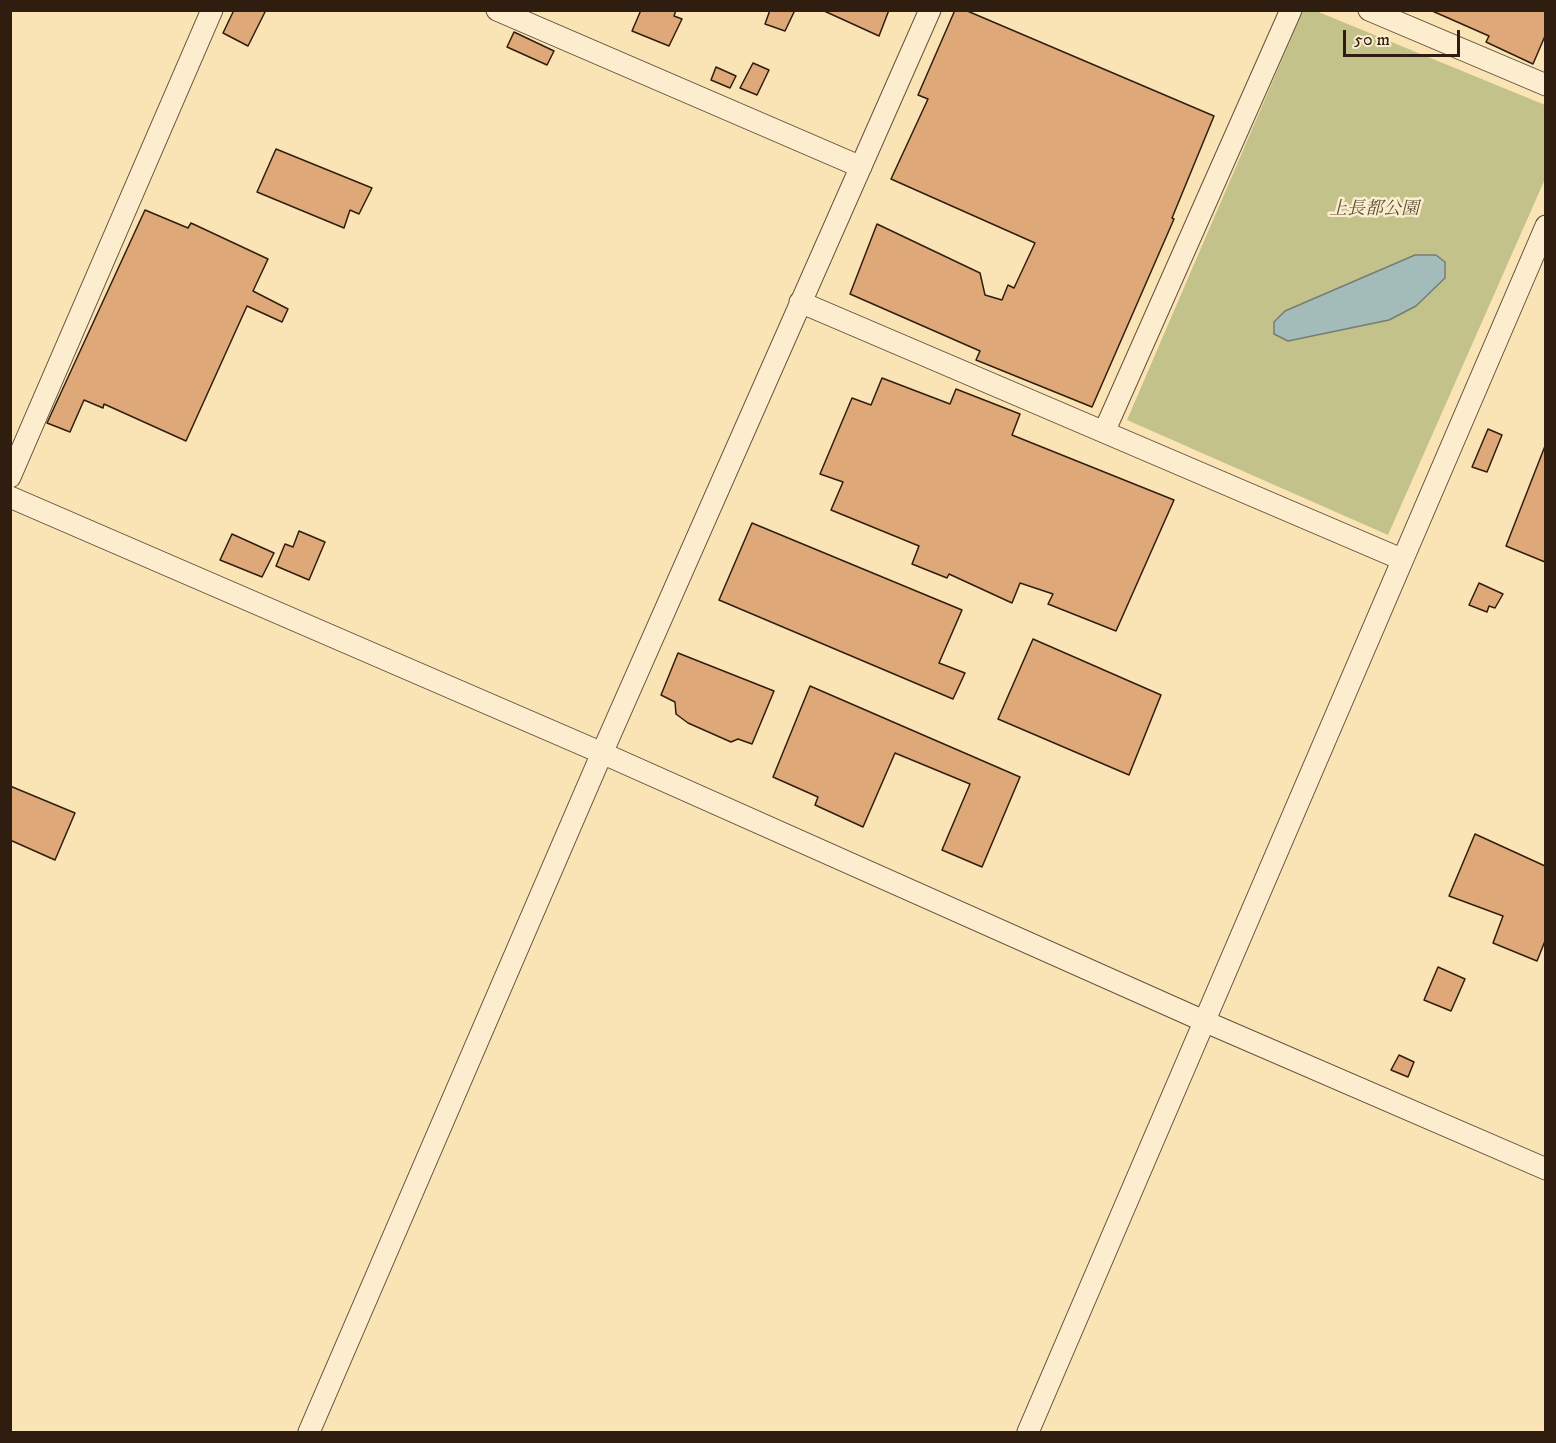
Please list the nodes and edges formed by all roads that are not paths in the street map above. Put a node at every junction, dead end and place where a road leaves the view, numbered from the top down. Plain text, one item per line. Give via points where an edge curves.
1 (212, 10) edge
2 (497, 10) edge
3 (930, 10) edge
4 (1291, 10) edge
5 (1370, 10) edge
6 (1545, 85) edge
7 (861, 167) junction
8 (1545, 226) edge
9 (801, 302) junction
10 (1104, 432) junction
11 (10, 477) edge
12 (10, 497) edge
13 (1401, 559) junction
14 (602, 753) junction
15 (1206, 1022) junction
16 (1545, 1169) edge
17 (309, 1432) edge
18 (1028, 1432) edge

1 - 11 street
2 - 7 street
3 - 7 street
4 - 10 street
5 - 6 street
7 - 9 street
8 - 13 street
9 - 10 street
9 - 14 street
10 - 13 street
12 - 14 street
13 - 15 street
14 - 15 street
14 - 17 street
15 - 16 street
15 - 18 street

